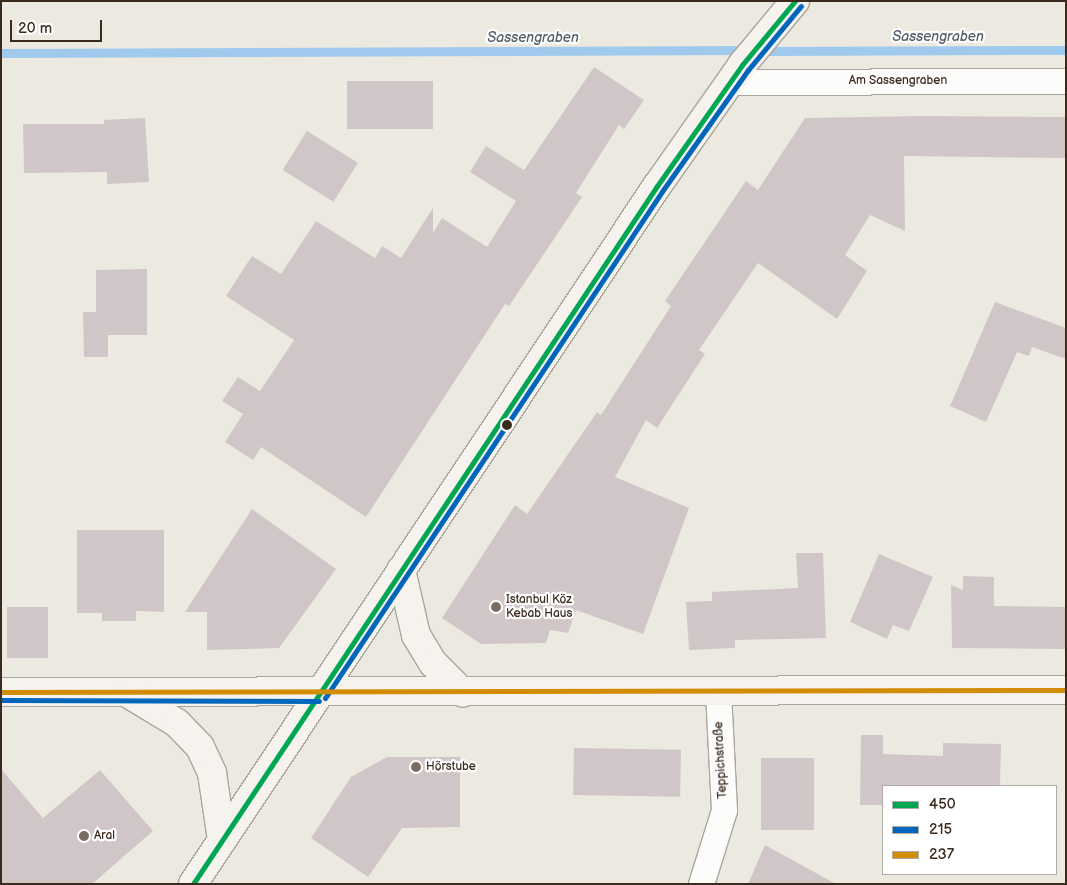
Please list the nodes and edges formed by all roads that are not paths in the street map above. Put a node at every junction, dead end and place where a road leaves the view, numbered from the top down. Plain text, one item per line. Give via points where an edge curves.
1 (786, 4) edge
2 (736, 73) junction
3 (1066, 81) edge
4 (402, 570) junction
5 (1066, 690) edge
6 (1, 692) edge
7 (128, 693) junction
8 (463, 693) junction
9 (718, 693) junction
10 (319, 694) junction
11 (222, 840) junction
12 (193, 884) edge
13 (702, 884) edge

1 - 2 street
2 - 3 street, Am Sassengraben
2 - 4 street
4 - 8 street via 416,635 433,664
4 - 10 street
5 - 9 street
6 - 7 street
7 - 10 street
7 - 11 street via 177,723 200,747 212,773
8 - 9 street
8 - 10 street
9 - 13 street, Teppichstraße via 724,810
10 - 11 street
11 - 12 street

